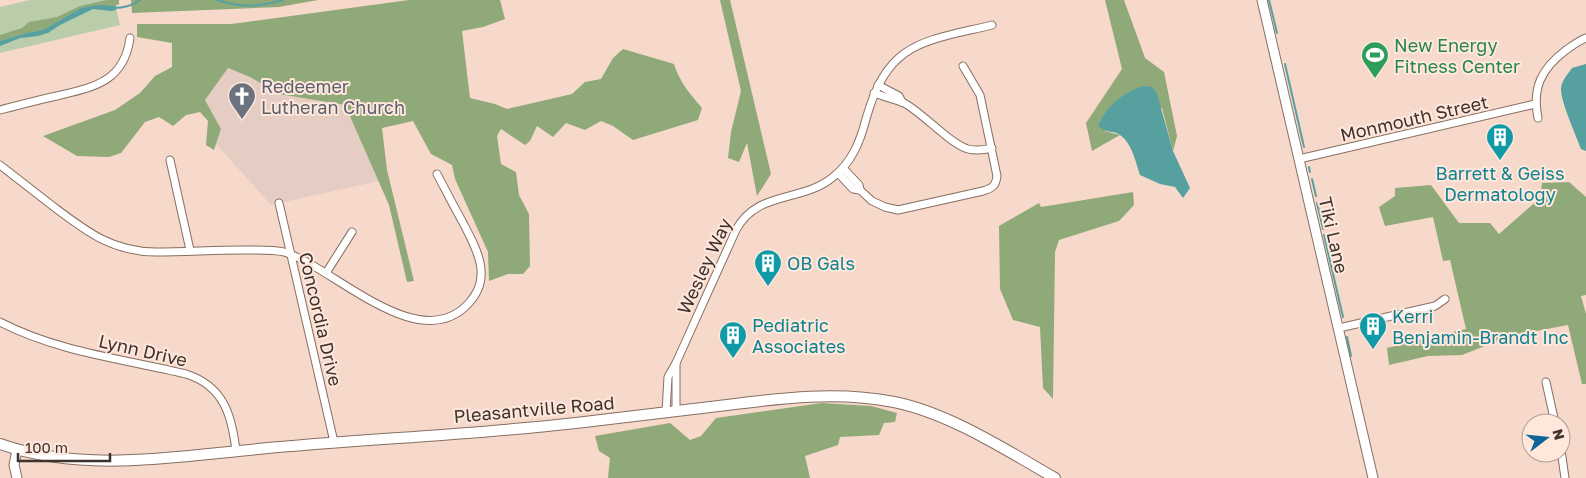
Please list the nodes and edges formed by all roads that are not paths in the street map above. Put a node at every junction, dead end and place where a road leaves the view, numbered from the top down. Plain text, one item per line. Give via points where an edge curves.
1 (1262, 0) edge
2 (992, 25) dead end
3 (130, 38) dead end
4 (1586, 38) edge
5 (963, 66) dead end
6 (878, 85) junction
7 (874, 93) junction
8 (902, 102) junction
9 (1535, 104) junction
10 (0, 110) edge
11 (1538, 118) dead end
12 (992, 148) junction
13 (1299, 159) junction
14 (170, 160) dead end
15 (0, 165) edge
16 (841, 171) junction
17 (437, 174) dead end
18 (279, 203) dead end
19 (352, 232) dead end
20 (190, 250) junction
21 (290, 254) junction
22 (326, 273) junction
23 (1445, 299) dead end
24 (0, 322) edge
25 (1339, 328) junction
26 (1546, 382) dead end
27 (671, 411) junction
28 (1553, 413) edge
29 (334, 442) junction
30 (0, 444) edge
31 (18, 450) junction
32 (236, 451) junction
33 (1563, 463) edge
34 (17, 478) edge
35 (1055, 478) edge
36 (1373, 478) edge
37 (1565, 478) edge

1 - 13 street, Tiki Lane
2 - 6 street, Wesley Way via 917,45 897,59
3 - 10 street via 122,63 101,84
4 - 9 street via 1548,67 1538,86
5 - 12 street via 980,95
6 - 7 street, Wesley Way
6 - 8 street via 898,96
7 - 8 street
7 - 16 street, Wesley Way via 860,140
8 - 12 street via 961,146 981,150
9 - 11 street
9 - 13 street, Monmouth Street
12 - 16 street via 997,176 990,189 898,210 872,201 860,190 853,189
13 - 25 street, Tiki Lane
14 - 20 street
15 - 20 street via 79,226 106,242 142,251
16 - 27 street, Wesley Way via 815,188 767,202 743,219 671,369 668,377
17 - 22 street via 480,260 478,287 463,309 438,320 400,314 382,307
18 - 21 street, Concordia Drive
19 - 22 street
20 - 21 street
21 - 22 street
21 - 29 street, Concordia Drive
23 - 25 street via 1435,306
24 - 32 street, Lynn Drive via 57,345 186,374 202,381 217,394 227,409
25 - 36 street, Tiki Lane
26 - 28 street
27 - 29 main road, Pleasantville Road via 519,428
27 - 35 main road, Pleasantville Road via 821,396 895,402 946,419
29 - 32 main road, Pleasantville Road
30 - 31 main road, Pleasantville Road
31 - 32 main road, Pleasantville Road via 69,459 105,461
31 - 34 street via 14,464
33 - 37 street

